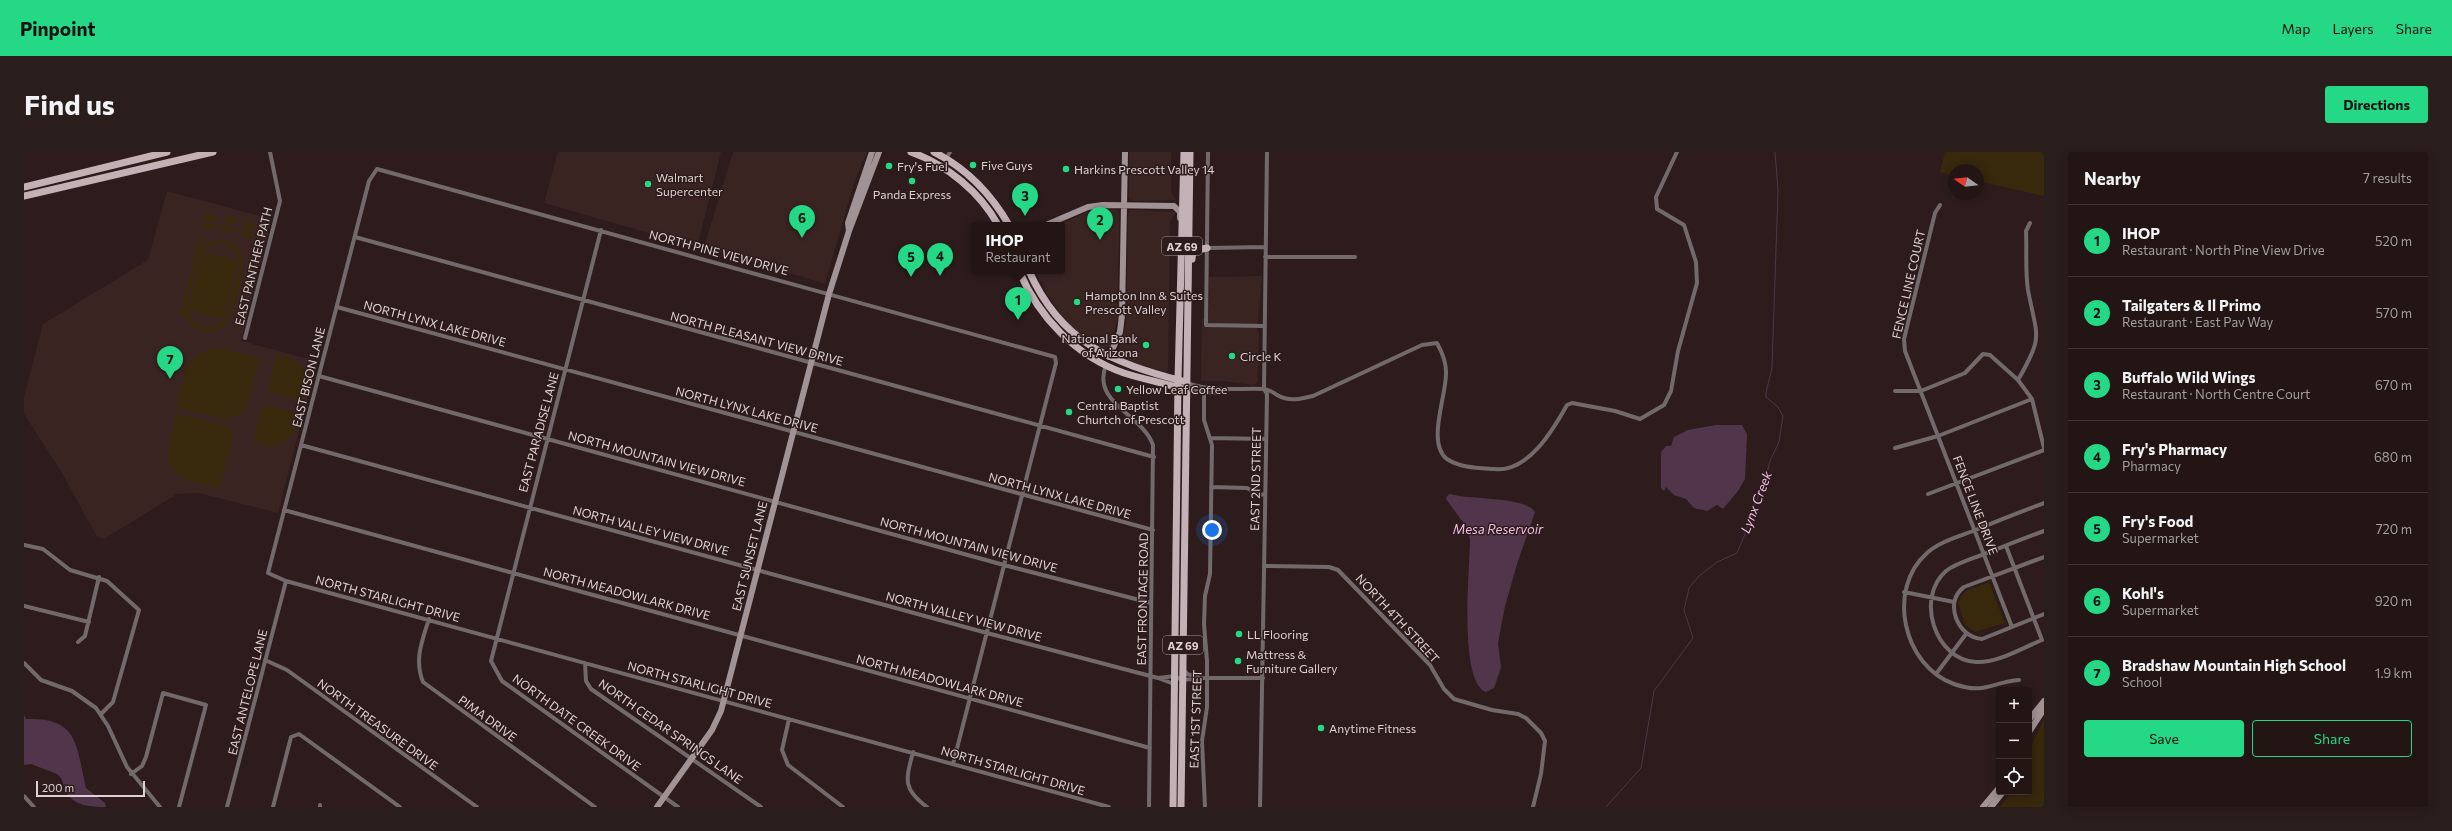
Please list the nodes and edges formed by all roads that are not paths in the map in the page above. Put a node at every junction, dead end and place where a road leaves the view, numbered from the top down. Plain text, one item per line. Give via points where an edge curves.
1 (166, 152) edge
2 (213, 152) edge
3 (270, 152) edge
4 (872, 152) edge
5 (879, 152) edge
6 (911, 152) edge
7 (934, 152) edge
8 (950, 152) edge
9 (1124, 152) edge
10 (1183, 152) edge
11 (1190, 152) edge
12 (1208, 152) edge
13 (1267, 152) edge
14 (1677, 152) edge
15 (944, 156) edge
16 (168, 162) junction
17 (377, 169) joint
18 (24, 187) edge
19 (24, 196) edge
20 (1124, 204) junction
21 (1167, 205) junction
22 (1940, 205) dead end
23 (996, 222) edge
24 (1007, 222) edge
25 (1053, 222) edge
26 (2030, 223) dead end
27 (601, 230) junction
28 (849, 231) junction
29 (355, 237) junction
30 (1265, 247) junction
31 (1207, 248) junction
32 (1181, 251) junction
33 (1265, 257) junction
34 (1355, 257) dead end
35 (1020, 274) edge
36 (1031, 274) edge
37 (829, 294) junction
38 (583, 300) junction
39 (337, 307) junction
40 (1188, 311) junction
41 (1264, 326) junction
42 (2042, 333) dead end
43 (245, 338) dead end
44 (1079, 348) junction
45 (2037, 356) dead end
46 (1109, 358) junction
47 (811, 363) junction
48 (1106, 365) junction
49 (1132, 366) junction
50 (565, 370) junction
51 (319, 376) junction
52 (2018, 380) junction
53 (1178, 384) junction
54 (1187, 386) junction
55 (1264, 389) junction
56 (1228, 390) junction
57 (1895, 391) dead end
58 (1921, 391) junction
59 (1204, 393) junction
60 (2032, 399) junction
61 (1040, 426) junction
62 (793, 432) junction
63 (1938, 436) junction
64 (1210, 438) junction
65 (547, 439) junction
66 (1266, 439) junction
67 (301, 445) junction
68 (1896, 448) dead end
69 (2044, 449) edge
70 (1154, 457) junction
71 (1956, 483) junction
72 (1211, 487) junction
73 (1928, 494) dead end
74 (1022, 495) junction
75 (1265, 495) junction
76 (775, 501) junction
77 (2044, 503) edge
78 (529, 507) junction
79 (284, 510) junction
80 (1153, 530) junction
81 (1975, 530) junction
82 (2044, 531) edge
83 (24, 544) edge
84 (2006, 546) junction
85 (1984, 554) junction
86 (2044, 556) edge
87 (1004, 564) junction
88 (1264, 566) junction
89 (2014, 568) junction
90 (757, 570) junction
91 (512, 572) junction
92 (1992, 576) junction
93 (99, 578) junction
94 (286, 581) junction
95 (1904, 592) junction
96 (1930, 598) junction
97 (1954, 602) junction
98 (1151, 603) junction
99 (24, 606) edge
100 (2044, 614) edge
101 (2034, 618) junction
102 (429, 619) junction
103 (88, 622) junction
104 (2012, 627) junction
105 (987, 633) junction
106 (1966, 634) junction
107 (741, 635) junction
108 (495, 638) junction
109 (78, 642) dead end
110 (1951, 653) junction
111 (266, 660) junction
112 (24, 663) edge
113 (585, 663) junction
114 (1182, 666) junction
115 (1936, 674) junction
116 (1150, 676) junction
117 (1175, 676) junction
118 (1158, 678) junction
119 (1204, 678) junction
120 (1263, 678) junction
121 (1182, 680) junction
122 (2019, 680) dead end
123 (1175, 685) junction
124 (970, 699) junction
125 (724, 701) junction
126 (2044, 701) edge
127 (2044, 709) edge
128 (101, 714) junction
129 (2032, 716) edge
130 (789, 719) junction
131 (2032, 727) edge
132 (1150, 748) junction
133 (913, 752) junction
134 (692, 758) junction
135 (953, 764) junction
136 (131, 774) junction
137 (1996, 792) edge
138 (2001, 795) edge
139 (24, 796) edge
140 (664, 797) junction
141 (1101, 806) edge
142 (34, 807) edge
143 (160, 807) edge
144 (179, 807) edge
145 (227, 807) edge
146 (273, 807) edge
147 (400, 807) edge
148 (477, 807) edge
149 (595, 807) edge
150 (657, 807) edge
151 (678, 807) edge
152 (761, 807) edge
153 (843, 807) edge
154 (927, 807) edge
155 (1109, 807) edge
156 (1149, 807) edge
157 (1173, 807) edge
158 (1180, 807) edge
159 (1205, 807) edge
160 (1260, 807) edge
161 (1533, 807) edge
162 (1983, 807) edge
163 (1991, 807) edge

1 - 16 street
1 - 18 main road
2 - 16 main road
3 - 43 street, EAST PANTHER PATH via 280,201
4 - 28 street via 848,223
5 - 28 street
6 - 23 main road via 937,164 962,182 986,206
7 - 15 main road
8 - 15 street
9 - 20 street
10 - 21 street via 1179,198 1177,202
10 - 32 main road, AZ 69
11 - 40 main road, AZ 69
12 - 31 street
13 - 30 street, EAST 2ND STREET
14 - 55 street via 1656,197 1657,209 1684,225 1696,262 1697,283 1678,351 1671,391 1664,405 1651,414 1640,419 1615,411 1572,403 1567,405 1543,445 1512,468 1500,470 1463,466 1448,460 1442,454 1436,440 1446,371 1443,354 1437,343 1422,345 1301,399 1286,399
15 - 24 main road via 978,183
16 - 19 main road
17 - 27 street, NORTH PINE VIEW DRIVE
17 - 29 street, EAST BISON LANE via 369,181
20 - 21 street
20 - 25 street via 1088,207
20 - 46 street via 1122,315 1120,332
21 - 32 street via 1174,206 1180,212
22 - 58 street, FENCE LINE COURT via 1935,213 1904,339 1905,351
26 - 42 street via 2026,231 2028,288
27 - 37 street, NORTH PINE VIEW DRIVE
27 - 38 street, EAST PARADISE LANE
28 - 37 street, EAST SUNSET LANE
29 - 38 street, NORTH PLEASANT VIEW DRIVE
29 - 39 street, EAST BISON LANE
30 - 31 street
30 - 33 street, EAST 2ND STREET
31 - 40 main road via 1198,248 1192,254
31 - 41 street via 1206,325
32 - 53 main road, AZ 69
33 - 34 street
33 - 41 street, EAST 2ND STREET
35 - 44 main road via 1029,293 1049,322
36 - 46 main road via 1044,299 1066,328
37 - 47 street, EAST SUNSET LANE
37 - 61 street, NORTH PINE VIEW DRIVE via 1055,357 1056,363
38 - 47 street, NORTH PLEASANT VIEW DRIVE
38 - 50 street, EAST PARADISE LANE
39 - 50 street, NORTH LYNX LAKE DRIVE
39 - 51 street, EAST BISON LANE
40 - 54 main road, AZ 69
41 - 55 street, EAST 2ND STREET
44 - 46 main road
44 - 48 main road
45 - 52 street
46 - 49 main road
47 - 61 street, NORTH PLEASANT VIEW DRIVE
47 - 62 street, EAST SUNSET LANE
48 - 49 main road via 1113,363 1125,368
48 - 53 main road via 1122,372
48 - 70 street, EAST FRONTAGE ROAD via 1102,380 1107,396 1147,432 1154,445
49 - 53 main road
50 - 62 street, NORTH LYNX LAKE DRIVE
50 - 65 street, EAST PARADISE LANE
51 - 65 street, NORTH MOUNTAIN VIEW DRIVE
51 - 67 street, EAST BISON LANE
52 - 58 street via 1987,353 1965,373
52 - 60 street
53 - 54 main road
53 - 117 main road, AZ 69
54 - 56 street
54 - 59 street
54 - 114 main road, AZ 69
55 - 56 street
55 - 66 street, EAST 2ND STREET via 1267,394
56 - 59 street
57 - 58 street
58 - 63 street, FENCE LINE DRIVE
59 - 64 street, EAST 1ST STREET via 1204,420
60 - 63 street
60 - 69 street
61 - 70 street, NORTH PLEASANT VIEW DRIVE
61 - 74 street
62 - 74 street, NORTH LYNX LAKE DRIVE
62 - 76 street, EAST SUNSET LANE
63 - 68 street
63 - 71 street, FENCE LINE DRIVE
64 - 66 street
64 - 72 street, EAST 1ST STREET
65 - 76 street, NORTH MOUNTAIN VIEW DRIVE
65 - 78 street, EAST PARADISE LANE
66 - 75 street, EAST 2ND STREET
67 - 78 street, NORTH VALLEY VIEW DRIVE
67 - 79 street, EAST BISON LANE
69 - 71 street
70 - 80 street, EAST FRONTAGE ROAD
71 - 73 street
71 - 81 street, FENCE LINE DRIVE
72 - 75 street via 1247,488
72 - 119 street, EAST 1ST STREET via 1210,574 1205,596
74 - 80 street, NORTH LYNX LAKE DRIVE
74 - 87 street
75 - 88 street, EAST 2ND STREET
76 - 87 street, NORTH MOUNTAIN VIEW DRIVE
76 - 90 street, EAST SUNSET LANE
77 - 81 street
78 - 90 street, NORTH VALLEY VIEW DRIVE
78 - 91 street, EAST PARADISE LANE
79 - 91 street, NORTH MEADOWLARK DRIVE
79 - 94 street, EAST BISON LANE via 268,574
80 - 98 street, EAST FRONTAGE ROAD
81 - 85 street, FENCE LINE DRIVE
81 - 95 street via 1942,543 1927,553 1913,570
82 - 84 street
83 - 93 street via 43,549 70,570
84 - 85 street
84 - 89 street
85 - 92 street, FENCE LINE DRIVE
85 - 96 street via 1946,571 1933,588
86 - 89 street
87 - 98 street, NORTH MOUNTAIN VIEW DRIVE
87 - 105 street
88 - 120 street, EAST 2ND STREET
88 - 161 street, NORTH 4TH STREET via 1329,567 1338,570 1430,665 1454,699 1526,718 1541,733 1545,741
89 - 92 street
89 - 101 street
90 - 105 street, NORTH VALLEY VIEW DRIVE
90 - 107 street, EAST SUNSET LANE
91 - 107 street, NORTH MEADOWLARK DRIVE
91 - 108 street, EAST PARADISE LANE
92 - 97 street via 1964,587
92 - 104 street, FENCE LINE DRIVE
93 - 103 street
93 - 128 street via 107,581 139,610 114,702
94 - 102 street, NORTH STARLIGHT DRIVE
94 - 111 street, EAST ANTELOPE LANE
95 - 96 street
95 - 115 street via 1903,610 1914,646 1926,666
96 - 97 street
96 - 110 street via 1931,614 1939,638
97 - 106 street via 1960,628
98 - 116 street, EAST FRONTAGE ROAD
99 - 103 street
100 - 101 street
101 - 104 street
101 - 110 street via 2042,640 1984,662 1969,661
102 - 108 street, NORTH STARLIGHT DRIVE
102 - 149 street, PIMA DRIVE via 418,659 423,682
103 - 109 street via 85,636
104 - 106 street via 1982,639
105 - 116 street, NORTH VALLEY VIEW DRIVE
105 - 124 street
106 - 110 street
107 - 124 street, NORTH MEADOWLARK DRIVE
107 - 125 street, EAST SUNSET LANE
108 - 113 street, NORTH STARLIGHT DRIVE
108 - 140 street, NORTH DATE CREEK DRIVE via 491,661 502,681
110 - 115 street
111 - 145 street, EAST ANTELOPE LANE
111 - 148 street, NORTH TREASURE DRIVE via 287,670
112 - 128 street via 41,680 72,691 86,699
113 - 125 street, NORTH STARLIGHT DRIVE
113 - 134 street, NORTH CEDAR SPRINGS LANE via 586,681 591,689
114 - 119 street via 1186,674
114 - 121 main road, AZ 69
115 - 122 street via 1954,684 1975,688
116 - 118 street, NORTH VALLEY VIEW DRIVE
116 - 132 street, EAST FRONTAGE ROAD
117 - 118 street, NORTH VALLEY VIEW DRIVE
117 - 121 street
117 - 123 main road, AZ 69
118 - 123 street, NORTH VALLEY VIEW DRIVE
119 - 120 street
119 - 121 street
119 - 159 street, EAST 1ST STREET via 1207,707 1202,741
120 - 160 street, EAST 2ND STREET
121 - 158 main road, AZ 69
123 - 157 main road, AZ 69
124 - 132 street, NORTH MEADOWLARK DRIVE
124 - 135 street
125 - 130 street, NORTH STARLIGHT DRIVE
125 - 134 street, EAST SUNSET LANE via 712,730
126 - 129 street
127 - 131 street
128 - 136 street
130 - 133 street, NORTH STARLIGHT DRIVE
130 - 153 street via 782,750 788,765
132 - 156 street, EAST FRONTAGE ROAD
133 - 135 street, NORTH STARLIGHT DRIVE
133 - 154 street via 907,776 908,786 917,800
134 - 140 street, EAST SUNSET LANE
134 - 152 street, NORTH CEDAR SPRINGS LANE
135 - 141 street, NORTH STARLIGHT DRIVE
136 - 143 street
136 - 144 street via 142,766 146,757 163,693 206,705
137 - 162 street
138 - 163 street
139 - 142 street
140 - 150 street, EAST SUNSET LANE
140 - 151 street, NORTH DATE CREEK DRIVE
141 - 155 street, NORTH STARLIGHT DRIVE
146 - 147 street via 291,737 299,734

